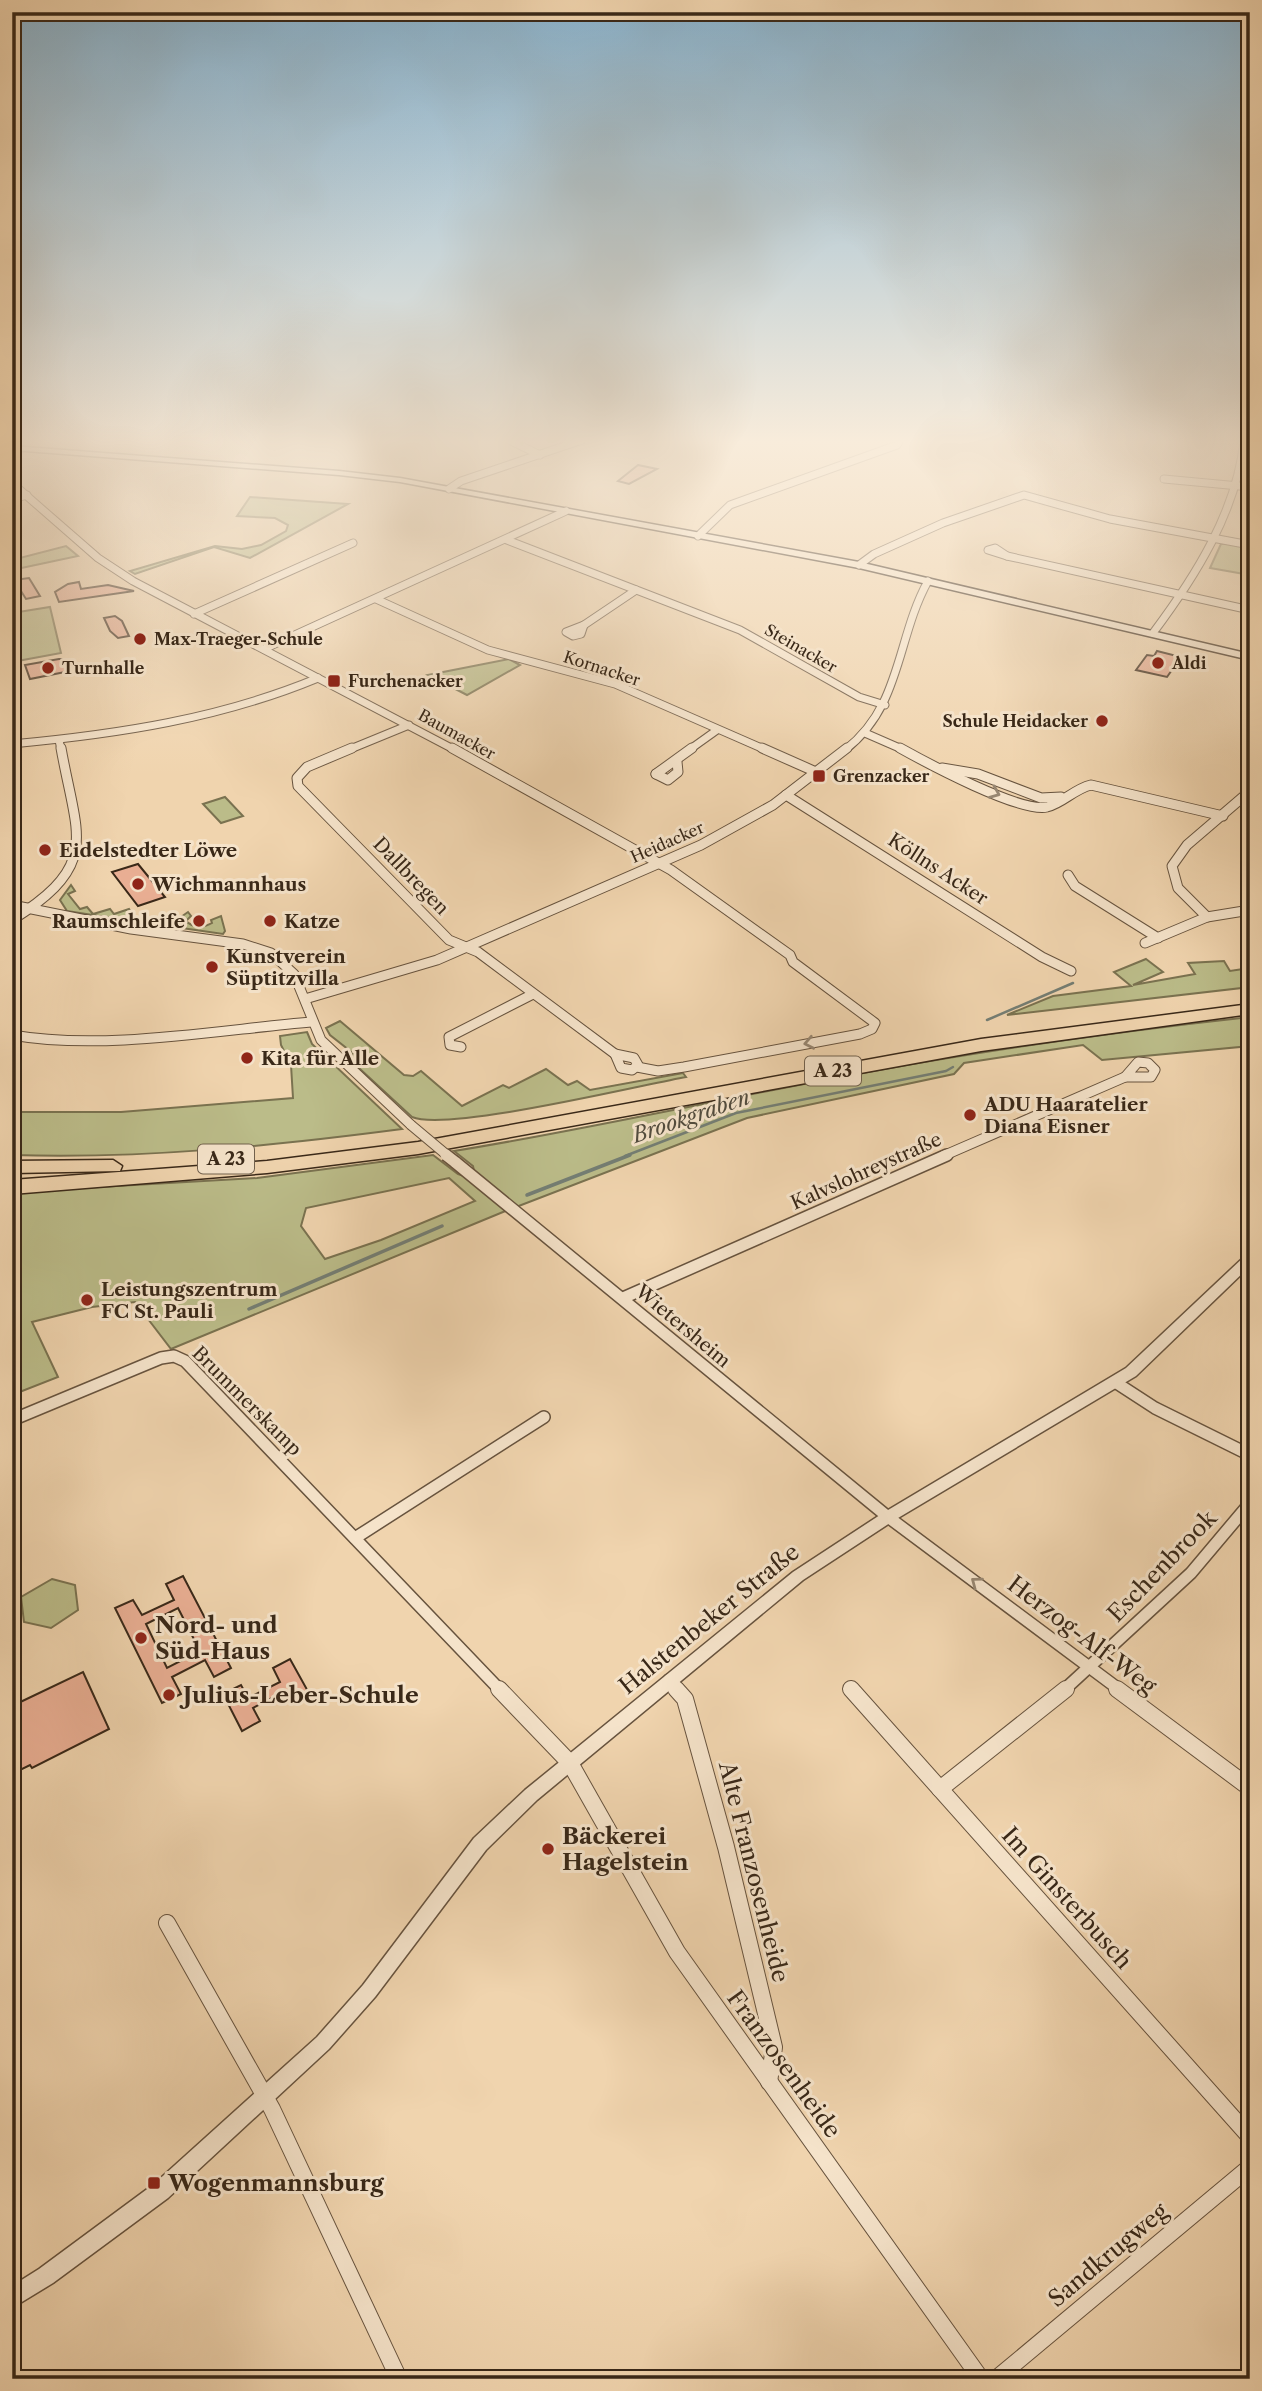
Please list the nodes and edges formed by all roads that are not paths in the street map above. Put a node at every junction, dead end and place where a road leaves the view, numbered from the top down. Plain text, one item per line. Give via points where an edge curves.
1 (93, 552) edge
2 (334, 552) edge
3 (481, 552) edge
4 (537, 552) edge
5 (784, 552) edge
6 (879, 552) edge
7 (1206, 552) edge
8 (1007, 556) dead end
9 (859, 565) junction
10 (928, 581) junction
11 (636, 590) junction
12 (1182, 596) junction
13 (376, 599) junction
14 (1250, 610) edge
15 (194, 614) junction
16 (584, 625) dead end
17 (1153, 634) junction
18 (264, 649) junction
19 (1250, 657) edge
20 (318, 678) junction
21 (885, 705) junction
22 (409, 725) junction
23 (717, 730) junction
24 (865, 733) junction
25 (59, 740) junction
26 (12, 744) edge
27 (677, 762) dead end
28 (816, 772) junction
29 (1250, 791) edge
30 (786, 795) junction
31 (1223, 816) junction
32 (658, 863) junction
33 (1068, 875) dead end
34 (12, 905) edge
35 (31, 910) junction
36 (1250, 910) edge
37 (1207, 918) junction
38 (12, 920) edge
39 (1158, 938) junction
40 (1145, 943) dead end
41 (467, 948) junction
42 (1071, 971) dead end
43 (533, 994) junction
44 (305, 999) junction
45 (1250, 999) edge
46 (1250, 1009) edge
47 (311, 1022) junction
48 (874, 1026) joint
49 (12, 1035) edge
50 (461, 1047) dead end
51 (1125, 1077) dead end
52 (12, 1167) edge
53 (104, 1178) junction
54 (12, 1179) edge
55 (12, 1187) edge
56 (1250, 1258) edge
57 (622, 1298) junction
58 (1115, 1382) junction
59 (544, 1417) dead end
60 (12, 1420) edge
61 (1250, 1455) edge
62 (1250, 1503) edge
63 (888, 1517) junction
64 (355, 1538) junction
65 (1089, 1667) junction
66 (670, 1680) junction
67 (850, 1689) dead end
68 (570, 1763) junction
69 (1250, 1788) edge
70 (940, 1789) junction
71 (167, 1923) dead end
72 (769, 2082) junction
73 (265, 2096) junction
74 (1250, 2137) edge
75 (1250, 2167) edge
76 (12, 2298) edge
77 (399, 2379) edge
78 (981, 2379) edge
79 (996, 2379) edge

1 - 15 street, Baumacker
2 - 15 street
3 - 13 street
4 - 11 street, Steinacker
5 - 9 main road
6 - 9 street
7 - 12 street
8 - 12 street
9 - 10 main road
10 - 17 main road
10 - 21 street, Heidacker via 918,599
11 - 16 street
11 - 21 street, Steinacker via 740,630 859,697
12 - 14 street
12 - 17 street
13 - 18 street
13 - 23 street, Kornacker via 467,642 601,678
15 - 18 street, Baumacker
17 - 19 main road
18 - 20 street, Baumacker
20 - 22 street, Baumacker
20 - 25 street via 173,724
21 - 24 street, Heidacker
22 - 32 street, Baumacker
22 - 41 street, Dallbregen via 313,764 299,774 298,786 449,940
23 - 27 street
23 - 28 street, Kornacker
24 - 28 street, Heidacker
24 - 31 street via 1027,806 1048,807 1076,788 1096,786
25 - 26 street
25 - 35 street via 77,855 64,882
28 - 30 street, Heidacker
29 - 31 street
30 - 32 street, Heidacker via 727,831
30 - 42 street, Köllns Acker
31 - 37 street via 1180,851 1172,866 1180,891
32 - 41 street, Heidacker
32 - 48 street, Baumacker via 776,944 870,1016
33 - 39 street via 1075,886
34 - 35 street
35 - 38 street
35 - 44 street via 260,949 289,967
36 - 37 street
37 - 39 street
39 - 40 street
41 - 43 street, Dallbregen via 478,951
41 - 44 street, Heidacker via 375,981
48 -> 43 street, Dallbregen via 860,1034 658,1071 637,1067 634,1058 615,1054
43 - 50 street via 449,1037 450,1045
44 - 47 street
45 - 52 highway, A 23 via 976,1034 500,1123 323,1150 149,1164
46 - 53 highway, A 23 via 939,1051 418,1148 267,1167
47 - 49 street via 116,1039
47 - 57 street, Wietersheim, bridge via 321,1040 411,1125
51 - 57 street, Kalvslohreystraße
53 - 54 highway, A 23
53 - 55 highway
56 - 58 street, Halstenbeker Straße
57 - 63 street, Wietersheim
58 - 61 street via 1155,1408
58 - 63 street, Halstenbeker Straße
59 - 64 street
60 - 64 street, Brummerskamp via 174,1356 185,1362
62 - 65 street, Eschenbrook via 1193,1570
65 -> 63 street, Herzog-Alf-Weg
63 - 66 street, Halstenbeker Straße via 780,1588
64 - 68 street, Brummerskamp
65 - 69 street, Herzog-Alf-Weg
65 - 70 street, Eschenbrook via 1012,1735
66 - 68 street, Halstenbeker Straße
66 - 72 street, Alte Franzosenheide via 685,1699 726,1847 774,2047
67 - 70 street, Im Ginsterbusch
68 - 72 street, Franzosenheide via 645,1903
68 - 73 street, Halstenbeker Straße via 480,1844 350,2014
70 - 74 street, Im Ginsterbusch
71 - 73 street
72 - 78 street, Franzosenheide
73 - 76 street, Halstenbeker Straße via 161,2191
73 - 77 street
75 - 79 street, Sandkrugweg

